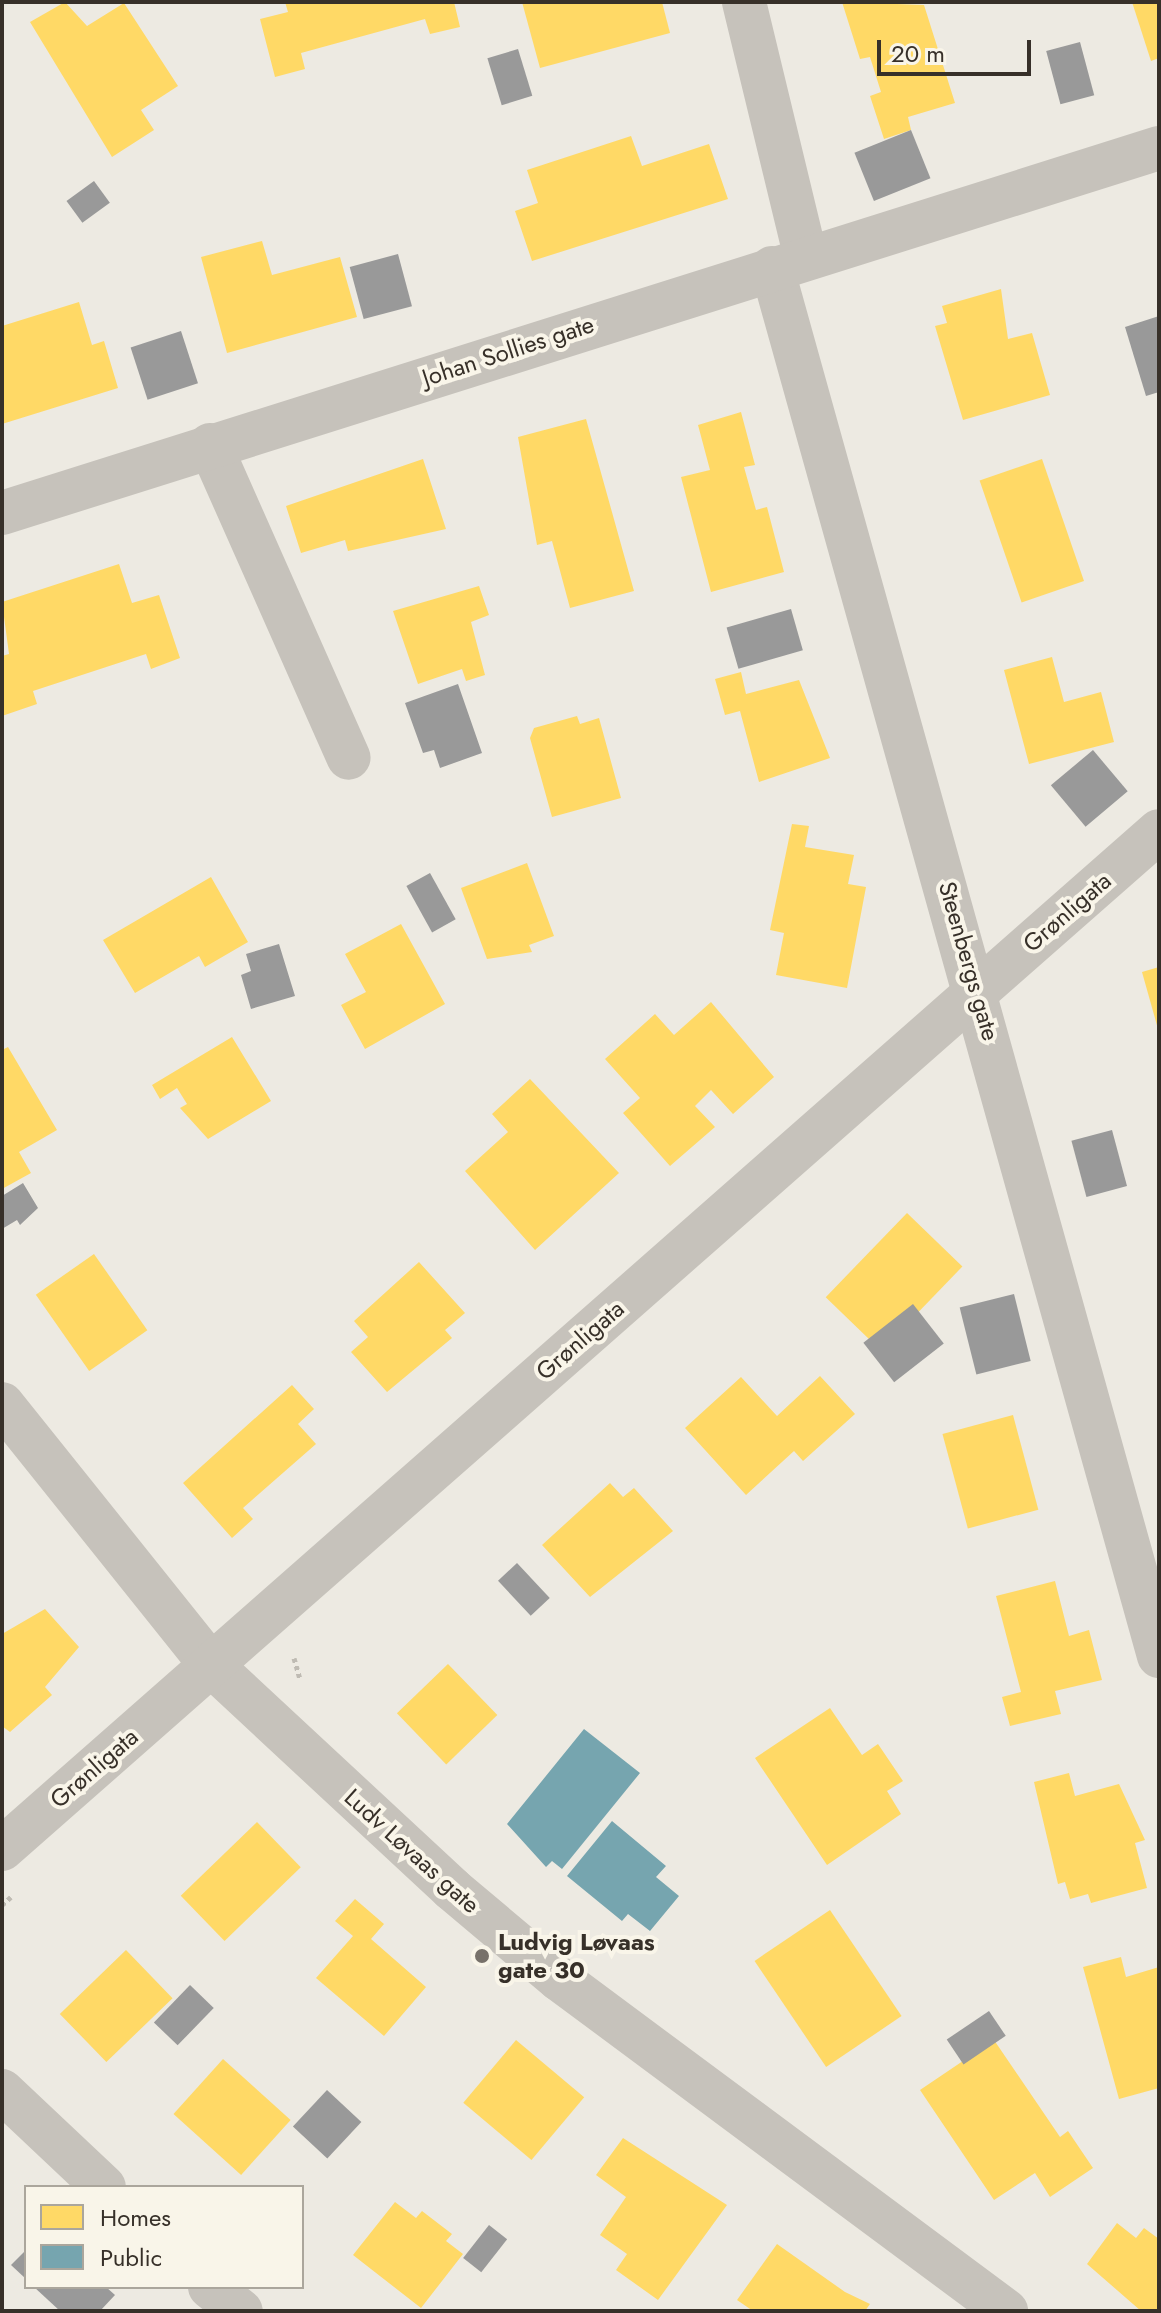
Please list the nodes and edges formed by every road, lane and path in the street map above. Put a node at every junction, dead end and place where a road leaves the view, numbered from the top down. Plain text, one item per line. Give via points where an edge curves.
1 (744, 2) edge
2 (1159, 148) edge
3 (789, 263) junction
4 (210, 445) junction
5 (2, 513) edge
6 (349, 758) dead end
7 (1159, 831) edge
8 (978, 990) junction
9 (2, 1404) edge
10 (1159, 1656) edge
11 (211, 1665) junction
12 (2, 1849) edge
13 (2, 2091) edge
14 (102, 2185) edge
15 (206, 2289) edge
16 (211, 2289) edge
17 (186, 2311) edge
18 (241, 2311) edge
19 (1006, 2311) edge

1 - 3 street
2 - 3 street, Johan Sollies gate
3 - 4 street, Johan Sollies gate
3 - 8 street, Steenbergs gate
4 - 5 street, Johan Sollies gate
4 - 6 street
7 - 8 street, Grønligata
8 - 10 street, Steenbergs gate
8 - 11 street, Grønligata
9 - 11 street, Ludv Løvaas gate
11 - 12 street, Grønligata
11 - 19 street, Ludv Løvaas gate via 559,1979
13 - 14 street
15 - 17 street
16 - 18 street

